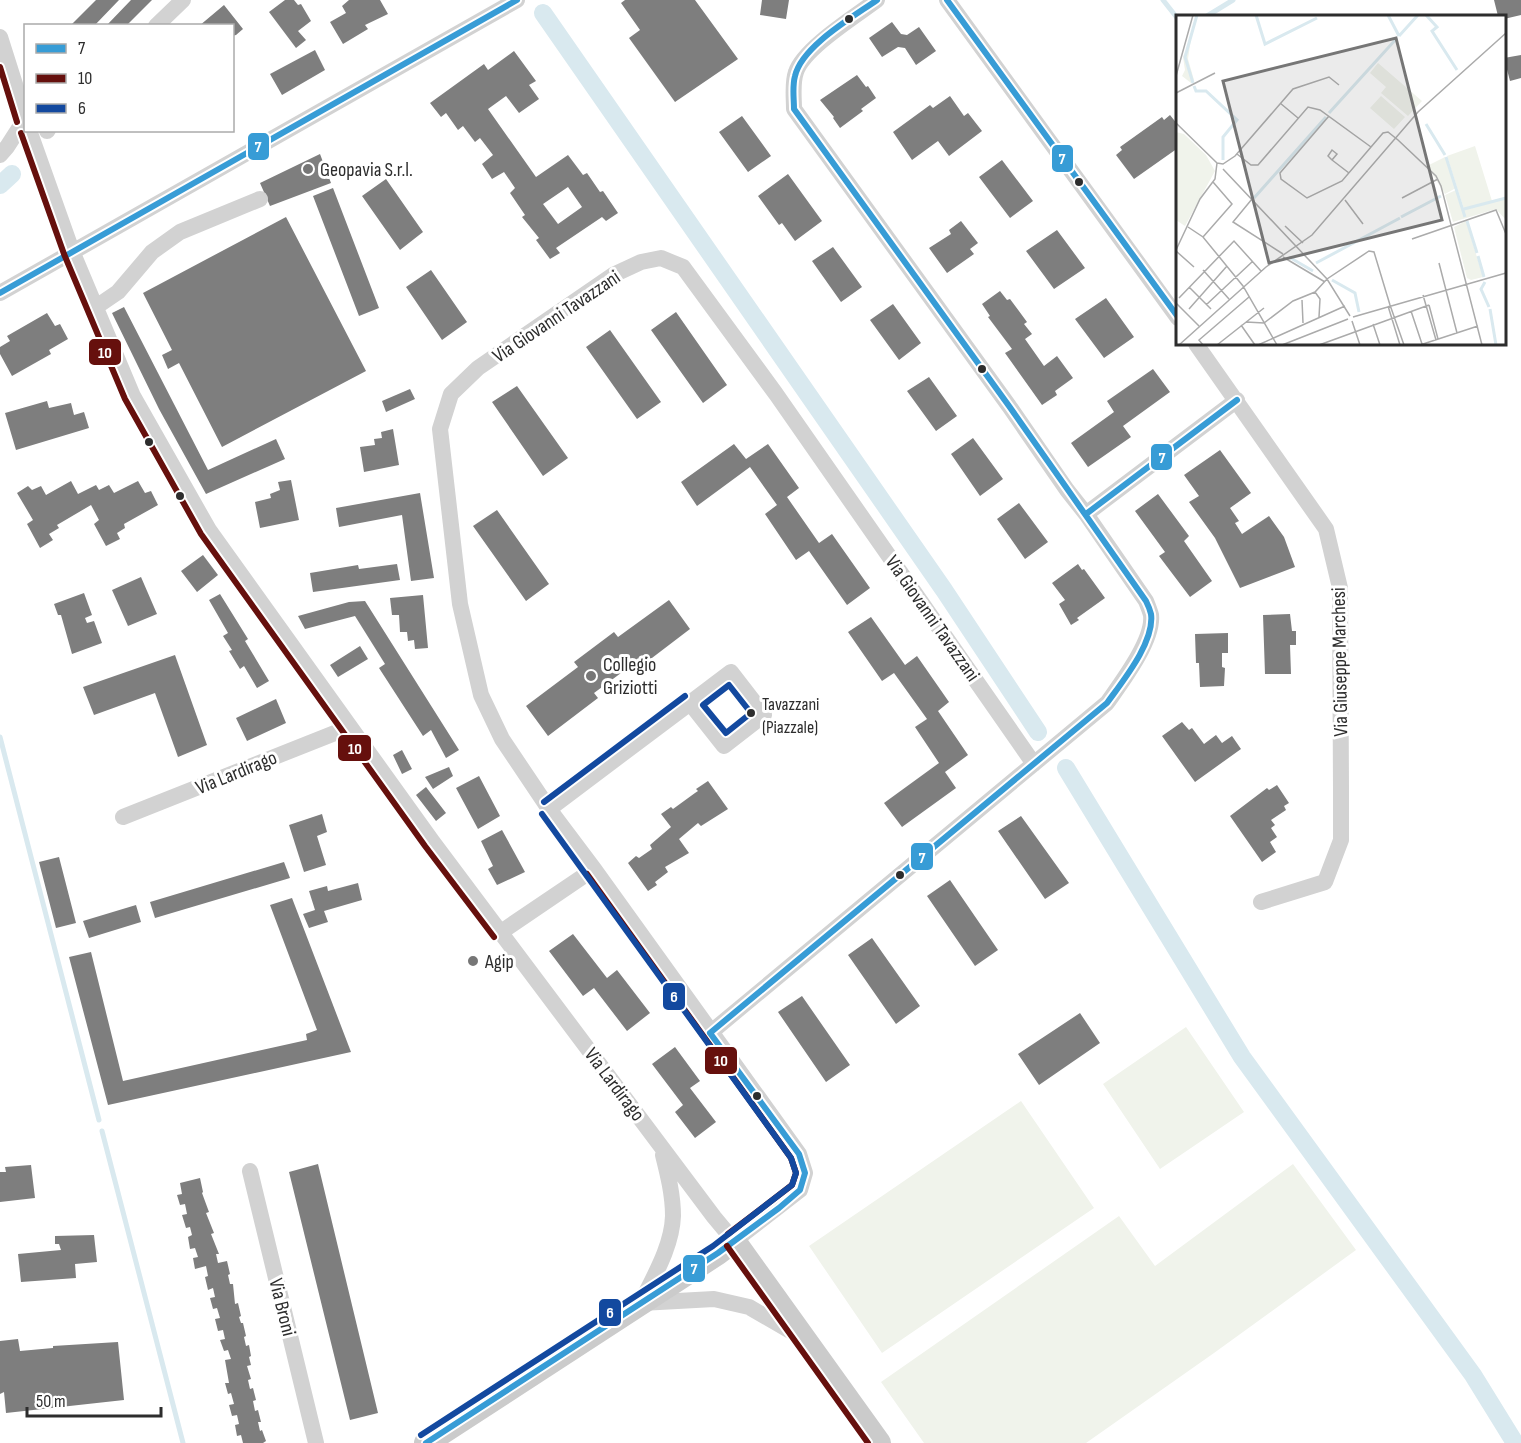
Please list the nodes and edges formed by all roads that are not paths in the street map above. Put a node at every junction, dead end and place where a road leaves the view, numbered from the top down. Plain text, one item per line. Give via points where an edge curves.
1 (183, 0) edge
2 (517, 0) edge
3 (877, 0) edge
4 (947, 0) edge
5 (158, 24) edge
6 (0, 38) edge
7 (24, 116) edge
8 (24, 121) edge
9 (30, 132) edge
10 (0, 155) edge
11 (260, 199) dead end
12 (72, 251) junction
13 (0, 293) edge
14 (96, 307) junction
15 (1176, 315) edge
16 (1197, 345) edge
17 (1237, 400) junction
18 (1086, 514) junction
19 (690, 703) junction
20 (350, 727) junction
21 (1034, 764) junction
22 (549, 809) junction
23 (123, 817) dead end
24 (594, 869) junction
25 (1261, 902) dead end
26 (501, 932) junction
27 (710, 1032) junction
28 (661, 1146) junction
29 (250, 1171) dead end
30 (734, 1241) junction
31 (641, 1303) junction
32 (806, 1340) junction
33 (316, 1443) edge
34 (426, 1443) edge
35 (879, 1443) edge

1 - 5 street
2 - 12 street
3 - 18 street via 808,52 796,71 794,109
4 - 15 street
6 - 7 street
8 - 10 street
9 - 12 street, Via Lardirago
11 - 14 street via 180,232 152,252 118,292
12 - 13 street
12 - 14 street, Via Lardirago
14 - 20 street, Via Lardirago via 133,396 209,530
16 - 17 street, Via Giuseppe Marchesi
17 - 18 street
17 - 25 street, Via Giuseppe Marchesi via 1326,529 1340,588 1341,840 1325,882
18 - 21 street via 1146,601 1151,616 1145,642 1107,703
19 - 19 street via 724,746 764,715 731,672
19 - 22 street
20 - 23 street, Via Lardirago
20 - 26 street, Via Lardirago
21 - 22 street, Via Giovanni Tavazzani via 777,394 683,267 661,258 613,275 478,368 452,394 440,429 460,604 481,695 502,739
21 - 27 street
22 - 24 street, Via Giovanni Tavazzani
24 - 26 street
24 - 27 street, Via Giovanni Tavazzani
26 - 28 street, Via Lardirago
27 - 30 street, Via Giovanni Tavazzani via 798,1154 805,1173 800,1191
28 - 30 street, Via Lardirago
28 - 31 street via 673,1217 666,1251
29 - 33 street, Via Broni
30 - 31 street
30 - 32 street, Via Lardirago
31 - 32 street via 714,1299 749,1307
31 - 34 street
32 - 35 street, Via Lardirago

